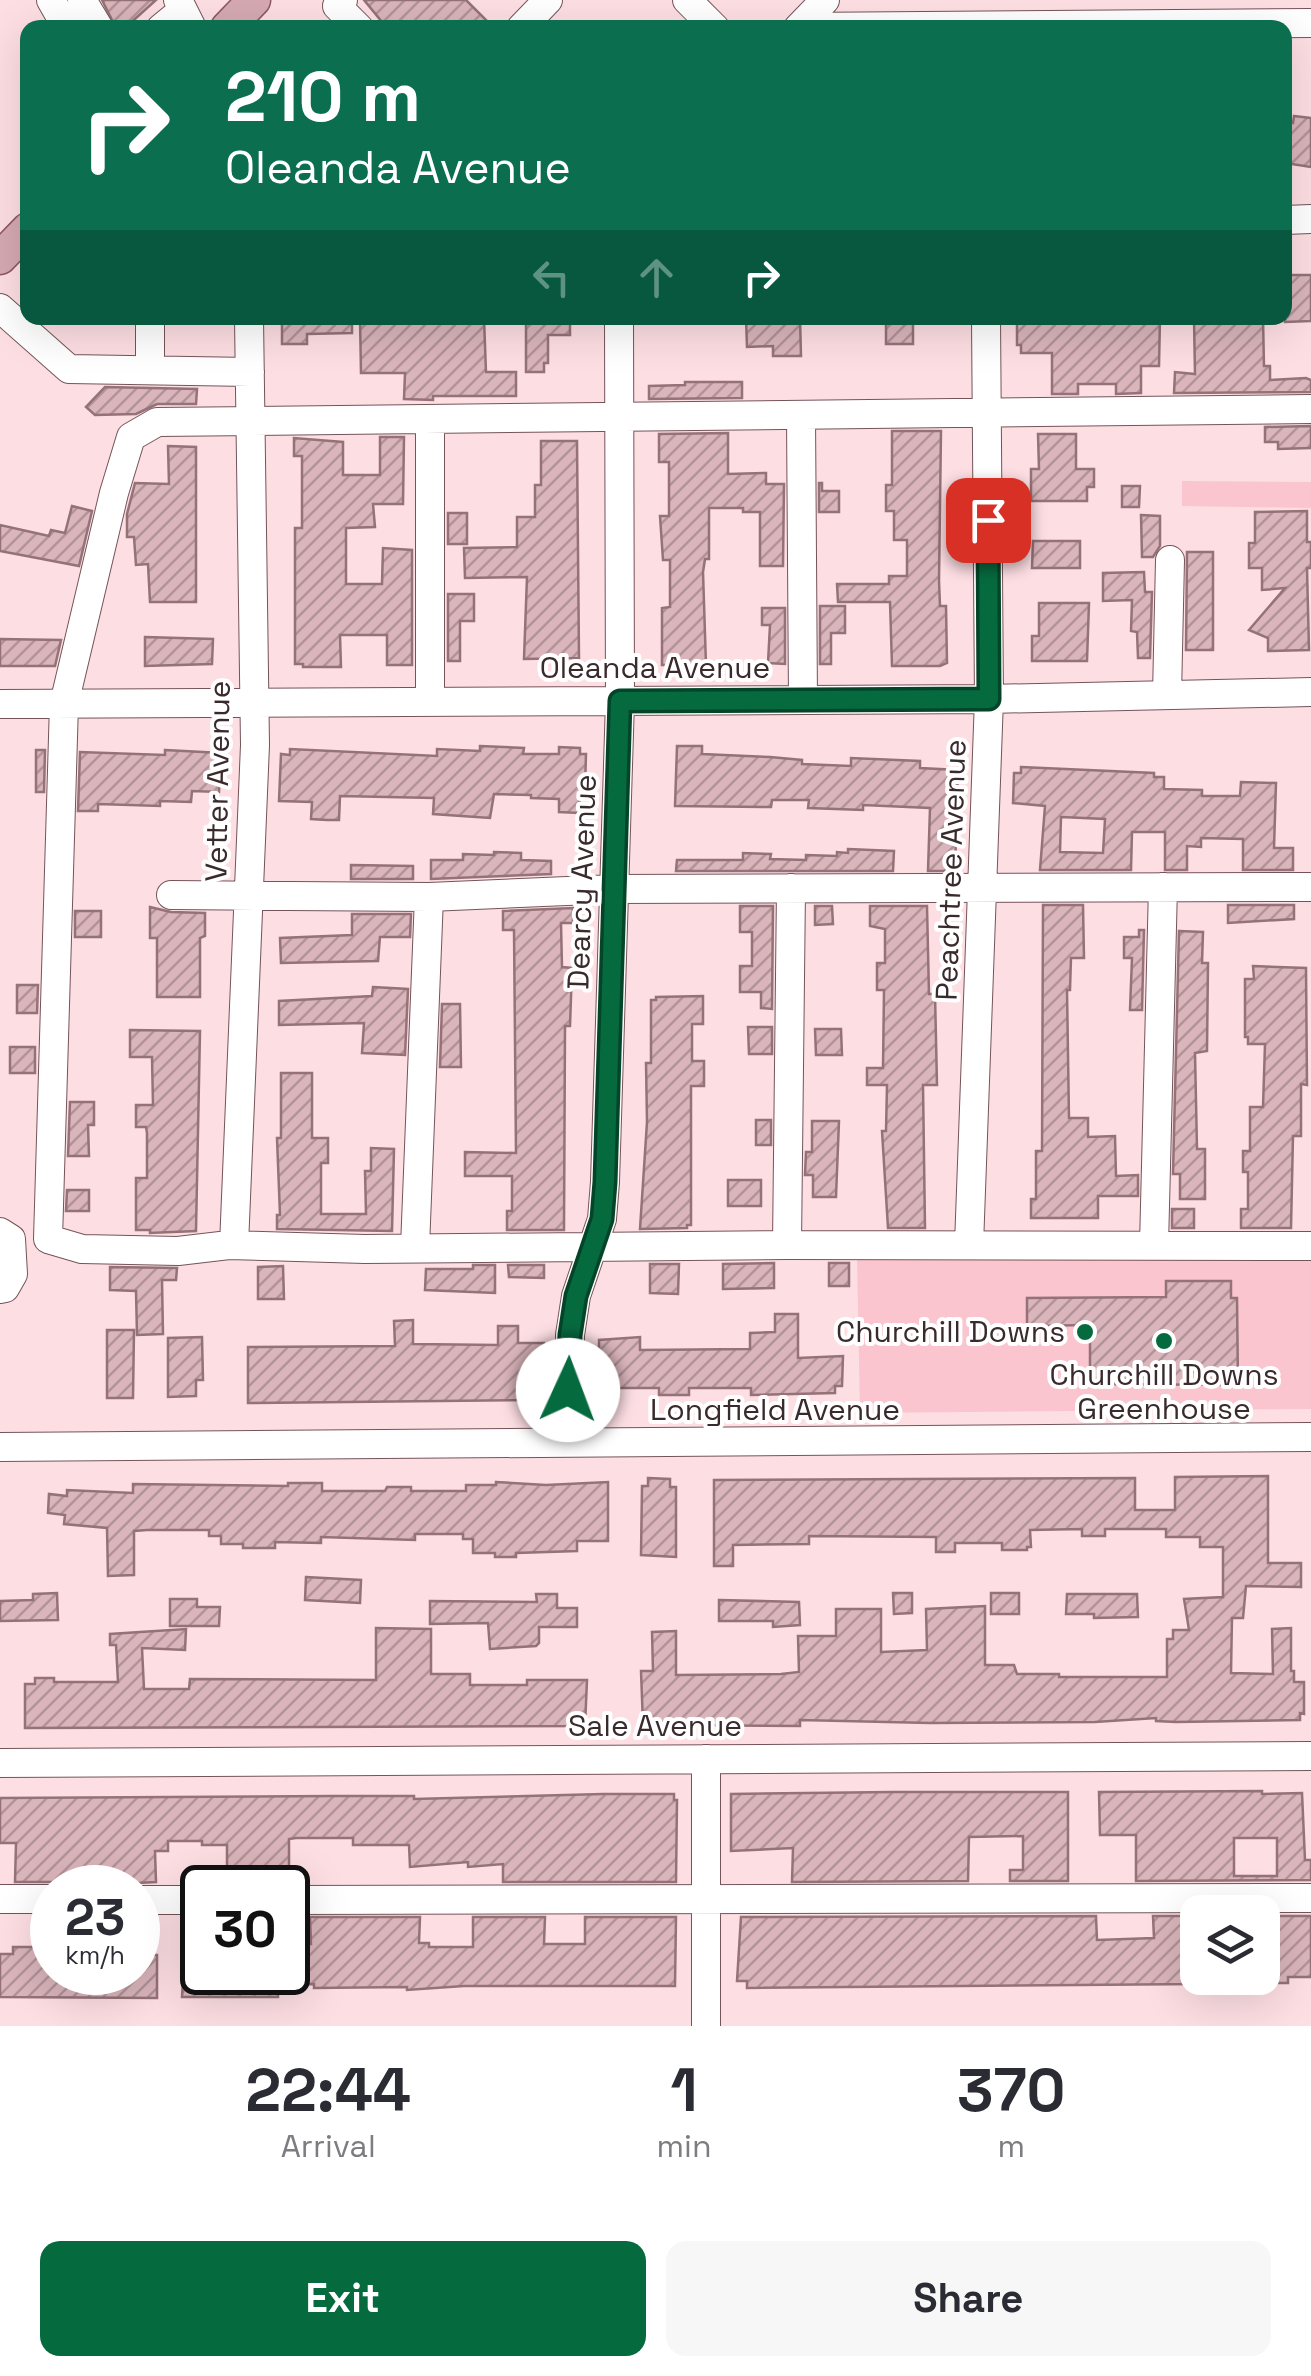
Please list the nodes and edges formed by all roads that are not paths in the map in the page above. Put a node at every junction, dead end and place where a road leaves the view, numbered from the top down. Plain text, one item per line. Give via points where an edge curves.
1 (343, 0) edge
2 (548, 0) edge
3 (687, 0) edge
4 (825, 0) edge
5 (1190, 13) edge
6 (351, 20) edge
7 (529, 20) edge
8 (707, 20) edge
9 (805, 20) edge
10 (994, 20) edge
11 (1267, 20) edge
12 (20, 237) edge
13 (0, 258) edge
14 (0, 308) edge
15 (150, 325) edge
16 (249, 325) edge
17 (619, 325) edge
18 (986, 325) edge
19 (150, 368) junction
20 (250, 372) junction
21 (1311, 409) edge
22 (988, 412) junction
23 (802, 416) junction
24 (619, 418) junction
25 (430, 421) junction
26 (250, 424) junction
27 (1170, 560) dead end
28 (1311, 692) edge
29 (1167, 694) junction
30 (989, 699) junction
31 (804, 700) junction
32 (620, 701) junction
33 (253, 702) junction
34 (430, 702) junction
35 (0, 704) edge
36 (64, 704) junction
37 (984, 886) junction
38 (1163, 887) junction
39 (1311, 887) edge
40 (791, 888) junction
41 (614, 889) junction
42 (171, 895) dead end
43 (248, 896) junction
44 (429, 897) junction
45 (0, 1232) edge
46 (787, 1244) junction
47 (969, 1244) junction
48 (234, 1245) junction
49 (1154, 1245) junction
50 (594, 1246) junction
51 (1311, 1246) edge
52 (415, 1247) junction
53 (0, 1288) edge
54 (1311, 1437) edge
55 (568, 1443) junction
56 (0, 1447) edge
57 (1311, 1756) edge
58 (706, 1759) junction
59 (0, 1763) edge
60 (1311, 1898) edge
61 (0, 1899) edge
62 (30, 1900) edge
63 (310, 1900) edge
64 (705, 1900) junction
65 (706, 2026) edge

1 - 6 street via 337,6
2 - 7 street
3 - 8 street
4 - 9 street
5 - 10 street
5 - 11 street
12 - 13 main road
14 - 19 street via 69,368
15 - 19 street
16 - 20 street, Vetter Avenue
17 - 24 street, Dearcy Avenue
18 - 22 street, Peachtree Avenue
19 - 20 street
20 - 26 street, Vetter Avenue
21 - 22 street
22 - 23 street
22 - 30 street, Peachtree Avenue
23 - 24 street
23 - 31 street
24 - 25 street
24 - 32 street, Dearcy Avenue
25 - 26 street
25 - 34 street
26 - 33 street, Vetter Avenue
26 - 36 street via 157,422 131,437
27 - 29 street
28 - 29 street, Oleanda Avenue
29 - 30 street, Oleanda Avenue
30 - 31 street, Oleanda Avenue
30 - 37 street, Peachtree Avenue
31 - 32 street, Oleanda Avenue
32 - 34 street, Oleanda Avenue
32 - 41 street, Dearcy Avenue
33 - 34 street, Oleanda Avenue
33 - 36 street, Oleanda Avenue
33 - 43 street, Vetter Avenue
35 - 36 street, Oleanda Avenue
36 - 48 street via 48,1239 82,1249
37 - 38 street
37 - 40 street
37 - 47 street, Peachtree Avenue
38 - 39 street
38 - 49 street
40 - 41 street
40 - 46 street
41 - 44 street
41 - 50 street, Dearcy Avenue via 605,1182
42 - 43 street
43 - 44 street
43 - 48 street, Vetter Avenue
44 - 52 street
45 - 53 street via 12,1238 14,1274
46 - 47 street
46 - 50 street
47 - 49 street
48 - 52 street
49 - 51 street
50 - 52 street
50 - 55 street, Dearcy Avenue via 570,1335
54 - 55 street, Longfield Avenue
55 - 56 street, Longfield Avenue
57 - 58 street, Sale Avenue
58 - 59 street, Sale Avenue
58 - 64 street
60 - 64 street
61 - 62 street
63 - 64 street
64 - 65 street

